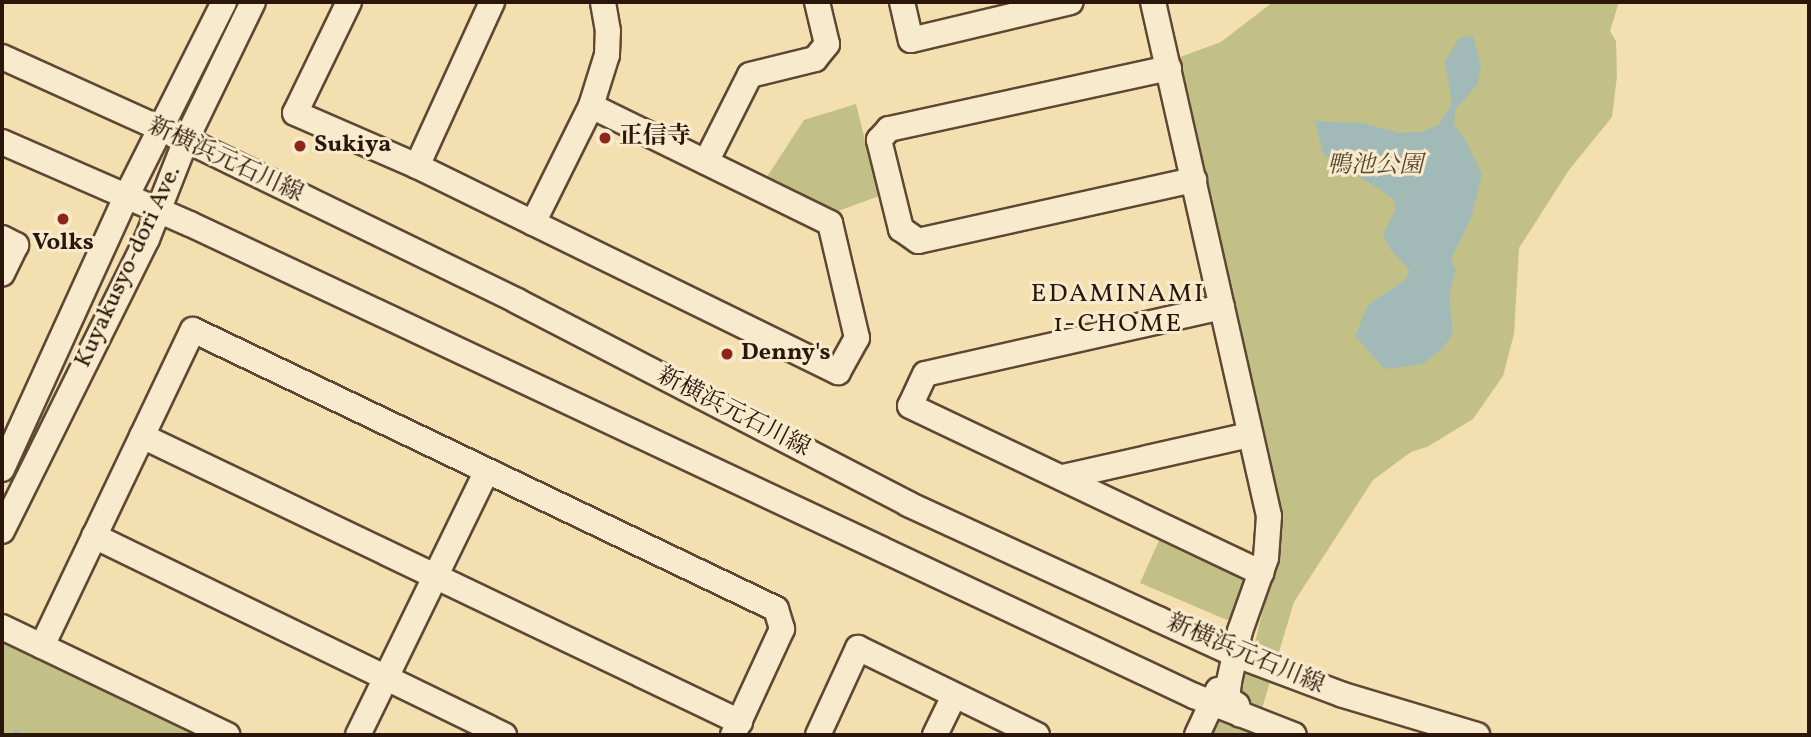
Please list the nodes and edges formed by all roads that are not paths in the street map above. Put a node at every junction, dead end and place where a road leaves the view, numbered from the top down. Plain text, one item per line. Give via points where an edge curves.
1 (225, 2) edge
2 (253, 2) edge
3 (349, 2) edge
4 (492, 2) edge
5 (603, 2) edge
6 (817, 2) edge
7 (902, 2) edge
8 (1070, 2) edge
9 (1153, 2) edge
10 (2, 57) edge
11 (1169, 68) junction
12 (591, 106) junction
13 (159, 129) junction
14 (186, 140) junction
15 (2, 142) edge
16 (706, 162) junction
17 (417, 166) junction
18 (1194, 180) junction
19 (127, 195) junction
20 (157, 209) junction
21 (533, 223) junction
22 (2, 238) edge
23 (2, 274) edge
24 (1222, 307) junction
25 (1250, 435) junction
26 (142, 436) junction
27 (2, 469) edge
28 (486, 472) junction
29 (1063, 477) junction
30 (2, 531) edge
31 (94, 536) junction
32 (1261, 573) junction
33 (435, 577) junction
34 (2, 626) edge
35 (1198, 637) junction
36 (42, 646) junction
37 (1234, 654) junction
38 (386, 680) junction
39 (954, 696) junction
40 (1212, 704) junction
41 (1240, 715) junction
42 (737, 729) edge
43 (227, 735) edge
44 (358, 735) edge
45 (504, 735) edge
46 (818, 735) edge
47 (934, 735) edge
48 (1037, 735) edge
49 (1197, 735) edge
50 (1294, 735) edge
51 (1477, 735) edge

1 - 13 street, Kuyakusyo-dori Ave.
2 - 14 street, Kuyakusyo-dori Ave.
3 - 17 street via 295,113
4 - 17 street
5 - 12 street via 607,55
6 - 16 street via 827,44 815,59 750,75
7 - 8 street via 911,40
9 - 11 street
10 - 13 street, 新横浜元石川線
11 - 18 street
11 - 18 street via 889,129 879,139 901,229 918,241
12 - 16 street
12 - 21 street
13 - 14 street, 新横浜元石川線
13 - 19 street, Kuyakusyo-dori Ave.
14 - 20 street, Kuyakusyo-dori Ave.
14 - 35 street, 新横浜元石川線 via 517,301 908,504
15 - 19 street
16 - 21 street via 831,223 857,338 838,372
17 - 21 street
18 - 24 street
19 - 20 street
19 - 27 street, Kuyakusyo-dori Ave.
20 - 30 street, Kuyakusyo-dori Ave. via 147,239
20 - 40 street
22 - 23 street via 16,245
24 - 25 street
24 - 29 street via 925,374 910,407
25 - 29 street
25 - 32 street via 1269,516
26 - 28 street via 192,330
26 - 31 street
26 - 33 street
28 - 33 street
28 - 42 street via 776,609 782,629
29 - 32 street
31 - 36 street
31 - 38 street
32 - 37 street
33 - 38 street
33 - 42 street
34 - 36 street
35 - 37 street, 新横浜元石川線
35 - 40 street via 1202,647 1217,654 1220,661
36 - 43 street
37 - 40 street
37 - 41 street via 1227,698 1237,705
37 - 51 street, 新横浜元石川線 via 1343,695
38 - 44 street
38 - 45 street
39 - 46 street via 859,648
39 - 47 street
39 - 48 street
40 - 41 street
40 - 49 street
41 - 50 street

